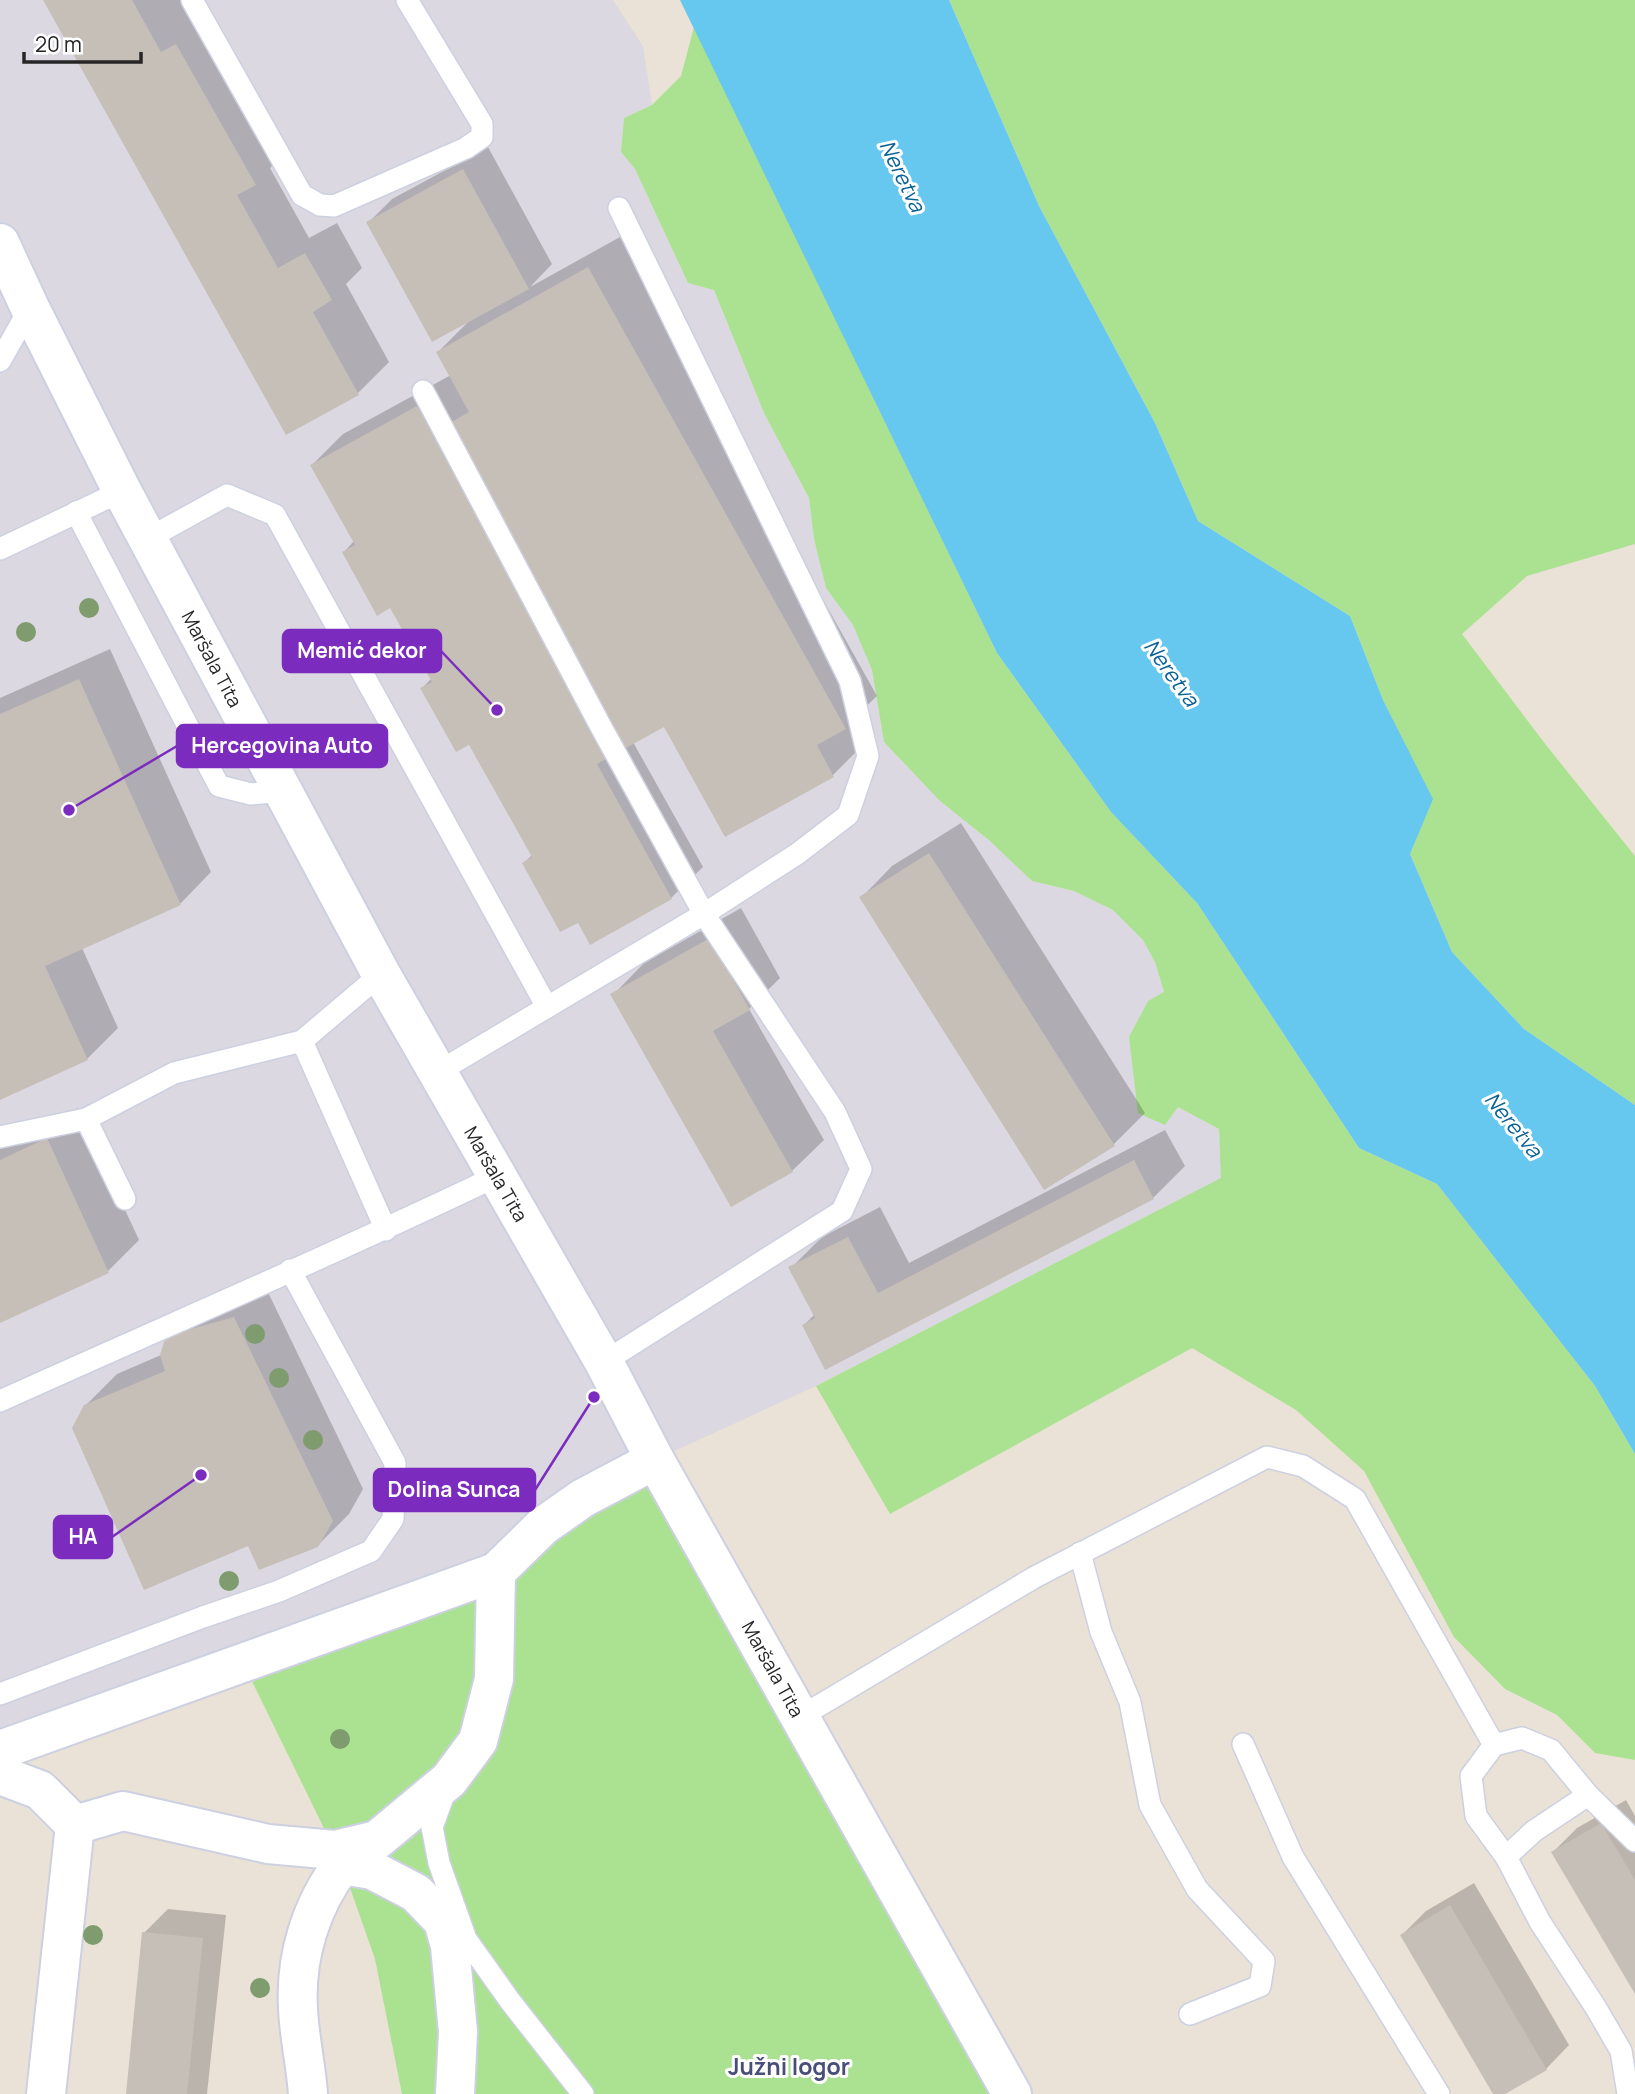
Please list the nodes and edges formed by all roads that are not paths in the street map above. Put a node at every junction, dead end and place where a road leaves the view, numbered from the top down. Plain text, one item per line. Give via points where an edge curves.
1 (192, 0) edge
2 (407, 0) edge
3 (619, 208) dead end
4 (0, 243) edge
5 (30, 308) junction
6 (0, 360) edge
7 (423, 391) dead end
8 (121, 491) junction
9 (76, 512) junction
10 (147, 539) junction
11 (0, 549) edge
12 (284, 791) junction
13 (704, 914) junction
14 (381, 974) junction
15 (547, 1007) junction
16 (302, 1041) junction
17 (438, 1072) junction
18 (86, 1119) junction
19 (0, 1137) edge
20 (497, 1175) junction
21 (125, 1199) dead end
22 (386, 1230) junction
23 (290, 1270) junction
24 (604, 1362) junction
25 (0, 1401) edge
26 (655, 1460) junction
27 (1080, 1553) junction
28 (496, 1572) junction
29 (0, 1695) edge
30 (800, 1717) junction
31 (1243, 1744) dead end
32 (1494, 1745) junction
33 (0, 1750) edge
34 (0, 1775) edge
35 (449, 1780) junction
36 (1588, 1795) junction
37 (75, 1825) junction
38 (1635, 1841) edge
39 (1506, 1857) junction
40 (338, 1858) junction
41 (455, 1930) junction
42 (1190, 2014) dead end
43 (47, 2087) edge
44 (308, 2094) edge
45 (455, 2094) edge
46 (583, 2094) edge
47 (1012, 2094) edge
48 (1439, 2094) edge
49 (1628, 2094) edge

1 - 2 lane via 302,195 320,205 334,206 482,137 482,124
3 - 13 lane via 850,681 868,756 848,815
4 - 5 street, Maršala Tita
5 - 6 lane
5 - 8 street, Maršala Tita
7 - 13 lane
8 - 9 lane
8 - 10 street, Maršala Tita
9 - 11 lane
9 - 12 lane via 219,786 251,794
10 - 12 street, Maršala Tita
10 - 15 lane via 227,495 275,515
12 - 14 street, Maršala Tita
13 - 15 lane
13 - 24 lane via 835,1112 861,1169 842,1211
14 - 16 lane
14 - 17 street, Maršala Tita
15 - 17 lane
16 - 18 lane via 174,1073
16 - 22 lane
17 - 20 street, Maršala Tita
18 - 19 lane
18 - 21 lane
20 - 22 lane
20 - 24 street, Maršala Tita
22 - 23 lane
23 - 25 lane
23 - 29 lane via 396,1463 393,1519 371,1551 279,1591
24 - 26 street, Maršala Tita
26 - 28 street via 542,1526
26 - 30 street, Maršala Tita
27 - 30 lane
27 - 32 lane via 1267,1457 1303,1466 1355,1499
27 - 42 lane via 1101,1632 1130,1702 1150,1805 1197,1889 1264,1961 1259,1986
28 - 33 street
28 - 35 street via 494,1679 478,1741
30 - 47 street, Maršala Tita
31 - 48 lane via 1293,1857
32 - 36 lane via 1521,1738 1551,1750
32 - 39 lane via 1471,1776 1476,1816
34 - 37 street via 40,1790
35 - 40 street via 377,1840
35 - 41 lane via 432,1827
36 - 38 lane
36 - 39 lane via 1534,1831
37 - 40 street via 123,1811
37 - 43 street
39 - 49 lane via 1540,1922 1621,2051
40 - 41 street via 416,1893
40 - 44 street via 312,1915 299,1968 298,2008
41 - 45 street via 450,1946 458,2032
41 - 46 lane

